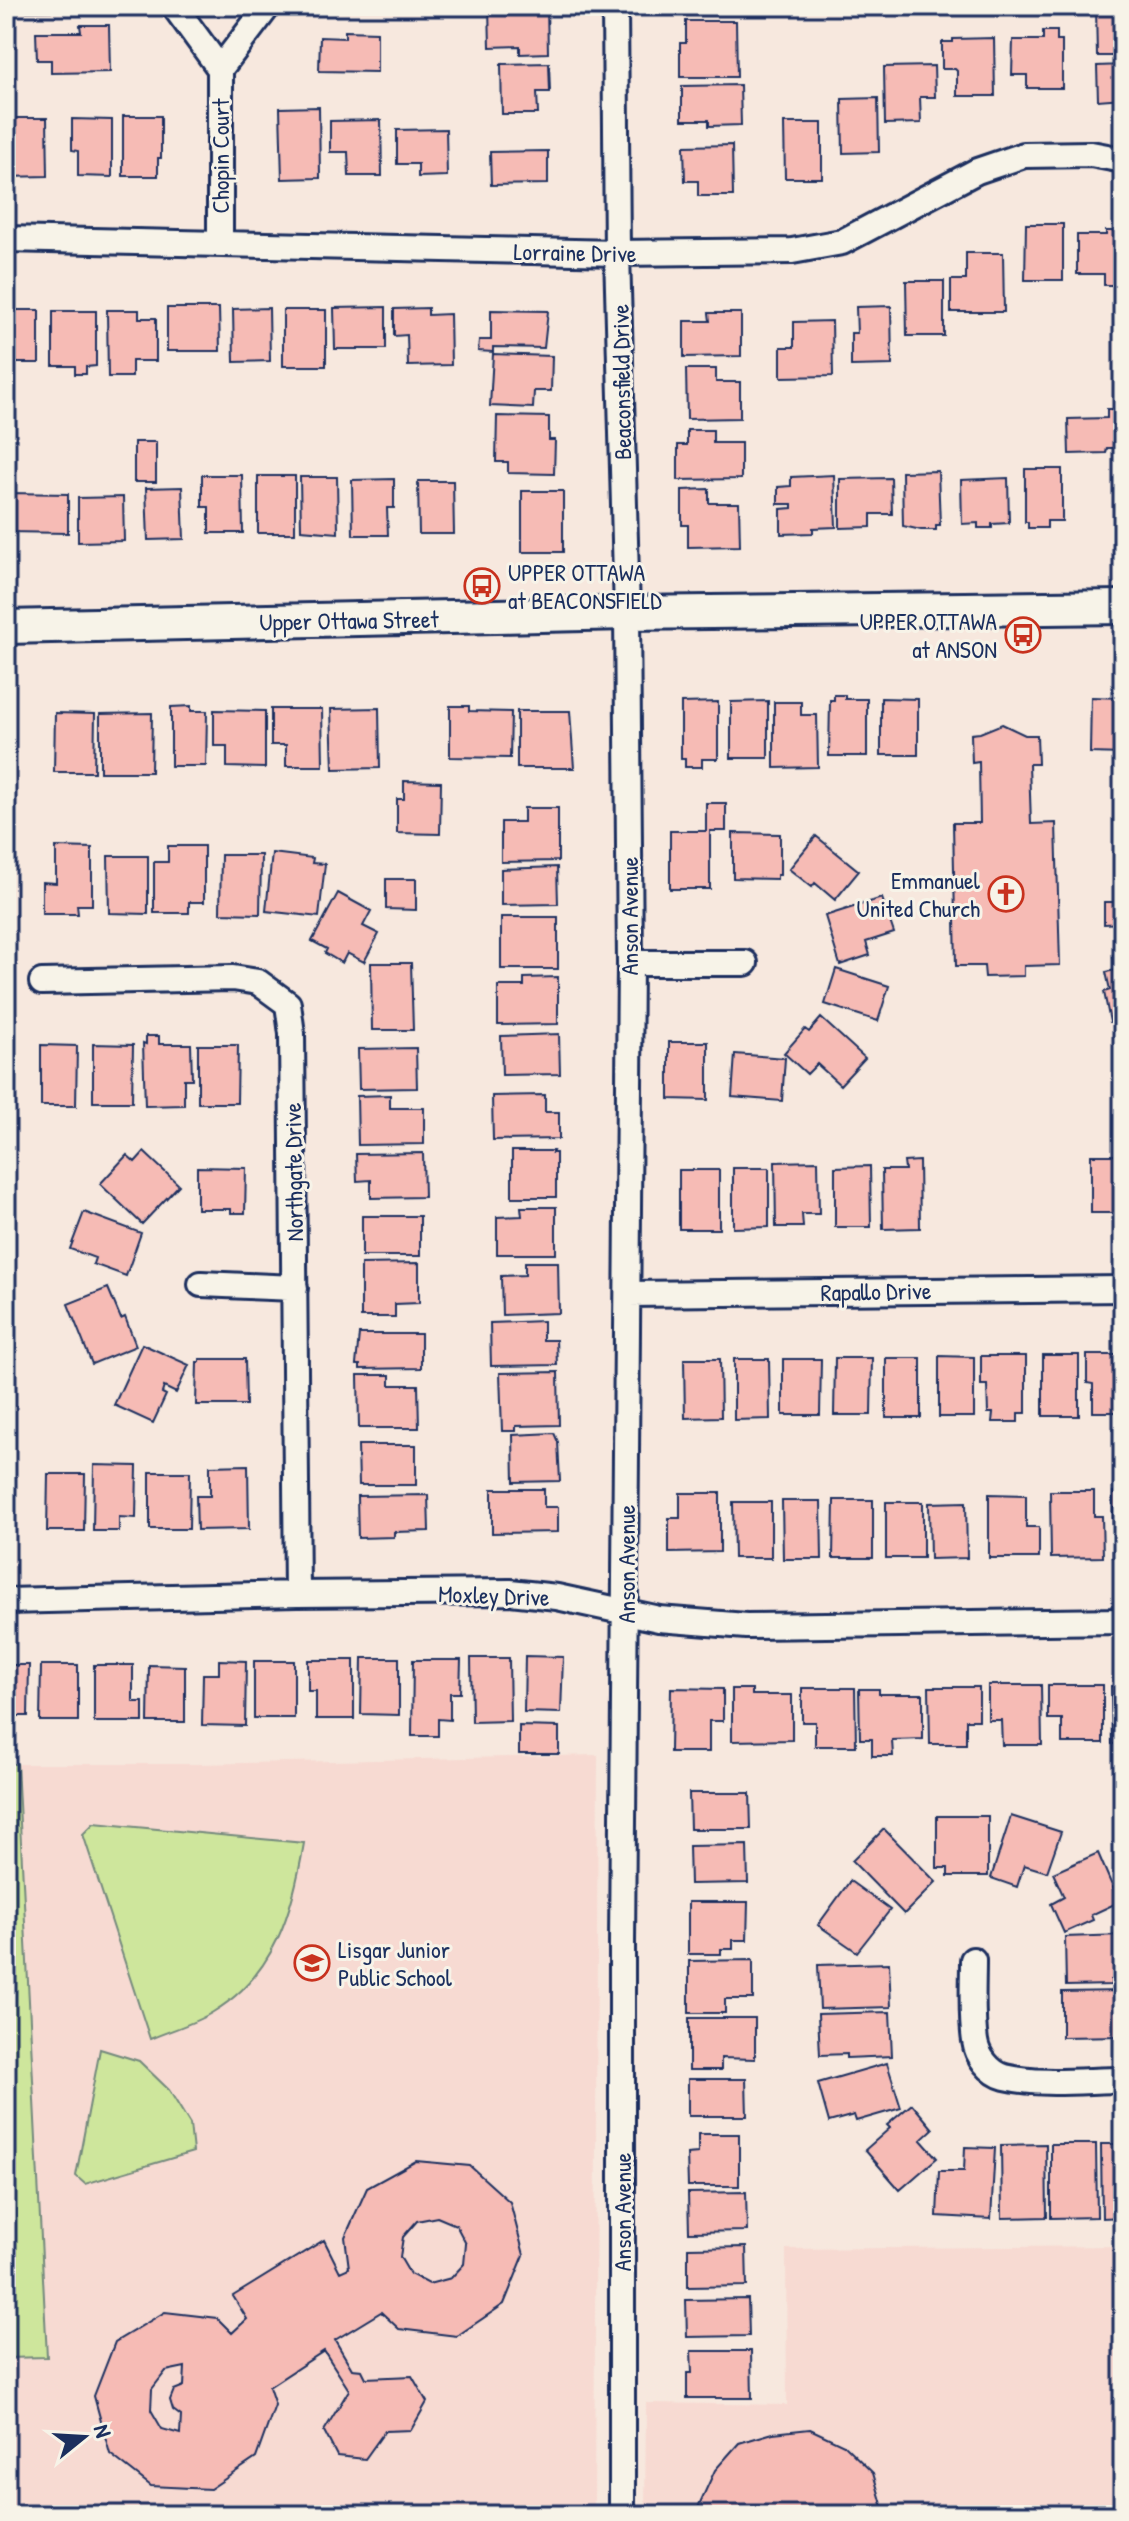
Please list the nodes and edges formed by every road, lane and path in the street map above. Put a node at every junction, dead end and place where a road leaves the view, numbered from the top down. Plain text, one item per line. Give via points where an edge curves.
1 (174, 6) edge
2 (268, 6) edge
3 (615, 6) edge
4 (220, 69) junction
5 (1123, 160) edge
6 (6, 239) edge
7 (220, 242) junction
8 (617, 253) junction
9 (1123, 607) edge
10 (627, 613) junction
11 (6, 627) edge
12 (630, 963) junction
13 (745, 963) dead end
14 (42, 982) dead end
15 (201, 1284) dead end
16 (295, 1288) junction
17 (1123, 1289) edge
18 (628, 1294) junction
19 (297, 1594) junction
20 (6, 1601) edge
21 (626, 1613) junction
22 (1123, 1621) edge
23 (973, 1960) dead end
24 (1123, 2080) edge
25 (622, 2515) edge

1 - 4 street, Chopin Court
2 - 4 street, Chopin Court
3 - 8 street, Beaconsfield Drive
4 - 7 street, Chopin Court
5 - 8 street, Lorraine Drive via 1091,154 1024,155 977,171 842,242 817,247
6 - 7 street, Lorraine Drive
7 - 8 street, Lorraine Drive
8 - 10 street, Beaconsfield Drive
9 - 10 main road, Upper Ottawa Street
10 - 11 main road, Upper Ottawa Street
10 - 12 street, Anson Avenue
12 - 13 street
12 - 18 street, Anson Avenue
14 - 16 street, Northgate Drive via 233,978 258,982 288,1004
15 - 16 street
16 - 19 street, Northgate Drive
17 - 18 street, Rapallo Drive
18 - 21 street, Anson Avenue
19 - 20 street, Moxley Drive
19 - 21 street, Moxley Drive via 517,1592
21 - 22 street, Moxley Drive via 765,1627
21 - 25 street, Anson Avenue
23 - 24 street via 975,2043 994,2072 1036,2080

